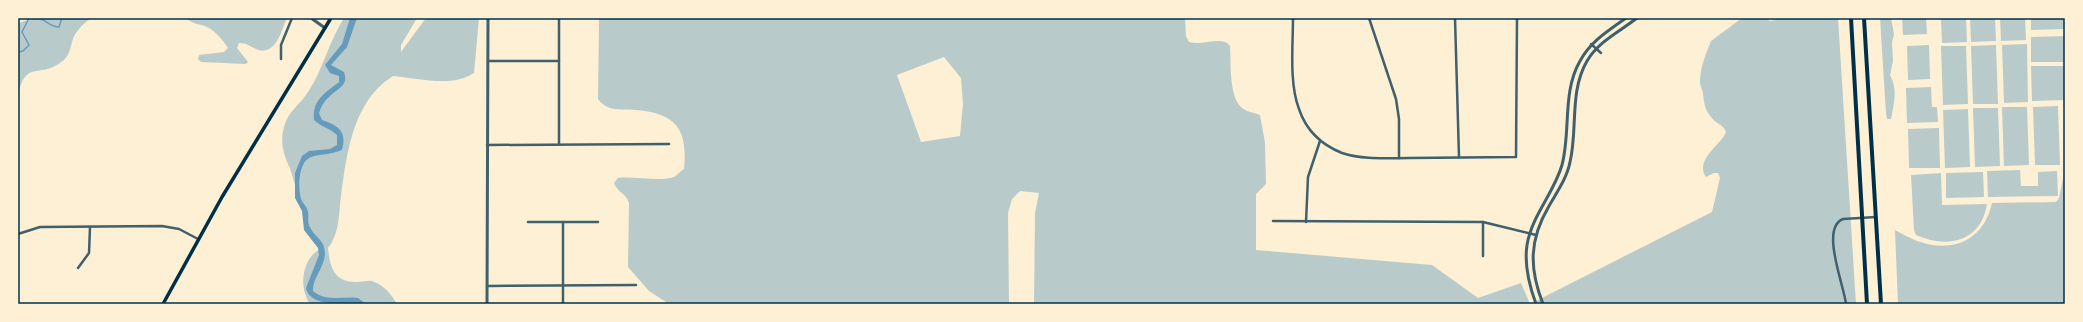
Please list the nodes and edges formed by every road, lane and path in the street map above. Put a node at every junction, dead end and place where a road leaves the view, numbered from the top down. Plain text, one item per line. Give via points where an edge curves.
1 (292, 18) edge
2 (311, 18) edge
3 (331, 18) edge
4 (488, 18) edge
5 (559, 18) edge
6 (1293, 18) edge
7 (1369, 18) edge
8 (1455, 18) edge
9 (1517, 18) edge
10 (1626, 18) edge
11 (1637, 18) edge
12 (1851, 18) edge
13 (1864, 18) edge
14 (325, 28) junction
15 (1592, 44) junction
16 (1596, 48) junction
17 (1601, 53) dead end
18 (281, 59) dead end
19 (559, 60) junction
20 (488, 61) junction
21 (1320, 141) junction
22 (559, 144) junction
23 (669, 144) dead end
24 (487, 145) junction
25 (1399, 158) junction
26 (1459, 158) junction
27 (1876, 217) junction
28 (1862, 218) junction
29 (1274, 221) dead end
30 (528, 222) dead end
31 (563, 222) junction
32 (598, 222) dead end
33 (1306, 222) junction
34 (1483, 222) junction
35 (90, 226) junction
36 (1530, 233) junction
37 (18, 234) edge
38 (1536, 234) junction
39 (198, 239) junction
40 (1483, 256) dead end
41 (78, 268) dead end
42 (563, 285) junction
43 (636, 285) dead end
44 (487, 286) junction
45 (163, 304) edge
46 (487, 304) edge
47 (563, 304) edge
48 (1536, 304) edge
49 (1543, 304) edge
50 (1846, 304) edge
51 (1867, 304) edge
52 (1881, 304) edge

1 - 18 street via 281,45
2 - 14 street
3 - 14 main road
4 - 20 street
5 - 19 street
6 - 21 street via 1296,100 1304,120
7 - 25 street via 1396,99
8 - 26 street
9 - 26 street via 1516,158
10 - 15 street
11 - 16 street
12 - 28 main road
13 - 27 main road
14 - 39 main road
15 - 16 street
15 - 36 street via 1580,60 1570,88 1566,146 1562,165
16 - 17 street
16 - 38 street via 1586,63 1578,83 1570,164
19 - 20 street
19 - 22 street
20 - 24 street
21 - 25 street via 1354,156
21 - 33 street via 1308,176
22 - 23 street
22 - 24 street
24 - 44 street
25 - 26 street
27 - 28 street
27 - 52 main road
28 - 50 street via 1840,221 1832,235
28 - 51 main road
29 - 33 street
30 - 31 street
31 - 32 street
31 - 42 street
33 - 34 street
34 - 36 street
34 - 40 street
35 - 37 street via 40,227
35 - 39 street via 167,226 183,230
35 - 41 street via 89,253
36 - 38 street
36 - 48 street via 1526,267
38 - 49 street via 1533,268
39 - 45 main road
42 - 43 street
42 - 44 street
42 - 47 street
44 - 46 street

